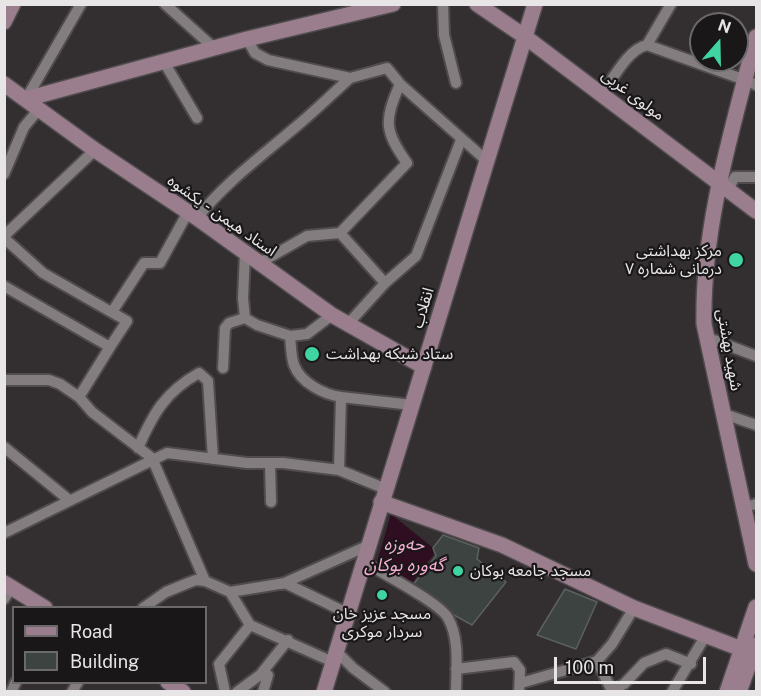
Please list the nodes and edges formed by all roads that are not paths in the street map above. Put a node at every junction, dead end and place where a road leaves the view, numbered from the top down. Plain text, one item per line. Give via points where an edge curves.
1 (13, 4) edge
2 (81, 4) edge
3 (165, 4) edge
4 (393, 4) edge
5 (443, 4) edge
6 (477, 4) edge
7 (535, 4) edge
8 (671, 4) edge
9 (4, 22) edge
10 (524, 36) junction
11 (756, 37) edge
12 (247, 39) junction
13 (647, 45) junction
14 (214, 48) junction
15 (164, 62) junction
16 (756, 67) edge
17 (350, 78) junction
18 (751, 82) edge
19 (456, 83) dead end
20 (4, 84) edge
21 (400, 84) junction
22 (602, 94) junction
23 (26, 99) junction
24 (39, 109) junction
25 (197, 117) dead end
26 (462, 140) junction
27 (95, 150) junction
28 (487, 161) junction
29 (4, 174) edge
30 (756, 177) edge
31 (724, 186) junction
32 (756, 211) edge
33 (192, 215) junction
34 (340, 233) junction
35 (4, 237) edge
36 (245, 254) junction
37 (258, 264) junction
38 (385, 283) junction
39 (4, 286) edge
40 (112, 312) junction
41 (332, 315) junction
42 (245, 318) junction
43 (348, 324) junction
44 (290, 336) junction
45 (714, 340) junction
46 (110, 347) junction
47 (756, 356) edge
48 (424, 367) junction
49 (223, 368) dead end
50 (4, 380) edge
51 (78, 397) junction
52 (340, 397) junction
53 (412, 405) junction
54 (730, 416) junction
55 (756, 425) edge
56 (4, 447) edge
57 (138, 448) junction
58 (153, 458) junction
59 (213, 459) junction
60 (270, 463) junction
61 (339, 470) junction
62 (384, 496) junction
63 (69, 500) junction
64 (271, 502) dead end
65 (754, 505) edge
66 (756, 524) edge
67 (4, 533) edge
68 (365, 553) junction
69 (756, 564) edge
70 (205, 581) junction
71 (282, 584) junction
72 (7, 590) edge
73 (230, 592) junction
74 (41, 606) edge
75 (146, 606) edge
76 (756, 607) edge
77 (634, 608) junction
78 (347, 613) junction
79 (250, 625) junction
80 (706, 635) junction
81 (288, 640) junction
82 (750, 648) edge
83 (335, 657) junction
84 (597, 662) junction
85 (691, 664) junction
86 (456, 669) junction
87 (268, 675) dead end
88 (520, 687) edge
89 (225, 692) edge
90 (237, 692) edge
91 (263, 692) edge
92 (324, 692) edge
93 (386, 692) edge
94 (456, 692) edge
95 (672, 692) edge
96 (727, 692) edge
97 (739, 692) edge

1 - 9 main road
2 - 23 street
3 - 14 street
4 - 12 main road
5 - 19 street via 444,35
6 - 10 main road, مولوی غربی
7 - 10 main road, انقلاب
8 - 13 street
10 - 22 main road, مولوی غربی
10 - 28 main road, انقلاب
11 - 18 main road, شهید بهشتی
12 - 14 main road
12 - 17 street via 255,53 268,60
13 - 18 street
13 - 22 street via 628,58
14 - 15 main road
15 - 23 main road
15 - 25 street
16 - 18 main road, شهید بهشتی
17 - 21 street via 387,68
17 - 33 street
18 - 31 main road, شهید بهشتی
20 - 23 main road, استاد هیمن - یکشوه
21 - 26 street
21 - 34 street via 388,113 387,127 407,163
22 - 31 main road, مولوی غربی
23 - 24 main road, استاد هیمن - یکشوه
24 - 27 main road, استاد هیمن - یکشوه
24 - 29 street via 24,127
26 - 28 street
26 - 38 street via 416,256
27 - 33 main road, استاد هیمن - یکشوه
27 - 35 street
28 - 48 main road, انقلاب
30 - 31 street via 735,177
31 - 32 main road, مولوی غربی
31 - 45 main road, شهید بهشتی via 710,279
31 - 69 main road, شهید بهشتی via 706,260 704,324
33 - 36 main road, استاد هیمن - یکشوه
33 - 40 street via 160,263 144,263
34 - 37 street via 307,236
34 - 38 street
35 - 40 street via 43,273
36 - 37 main road, استاد هیمن - یکشوه
36 - 42 street
37 - 41 main road, استاد هیمن - یکشوه
38 - 43 street
39 - 46 street
40 - 46 street via 127,324
41 - 43 main road, استاد هیمن - یکشوه
41 - 44 street via 307,334
42 - 44 street
42 - 49 street via 225,328
43 - 48 main road, استاد هیمن - یکشوه
44 - 52 street via 294,366 317,390
45 - 47 street
45 - 54 main road, شهید بهشتی
46 - 51 street
48 - 53 main road, انقلاب
50 - 51 street via 49,380
51 - 57 street
52 - 53 street
52 - 61 street
53 - 62 main road, انقلاب
54 - 55 street
54 - 65 main road, شهید بهشتی
56 - 63 street
57 - 58 street
57 - 59 street via 151,419 177,386 200,374 208,381
58 - 59 street via 167,453
58 - 63 street
58 - 70 street
59 - 60 street
60 - 61 street
60 - 64 street
61 - 62 street
62 - 68 main road, انقلاب
62 - 77 main road via 502,545
63 - 67 street
65 - 66 main road, شهید بهشتی
68 - 71 street
68 - 78 main road, انقلاب
68 - 86 street via 449,619 456,642
70 - 73 street
70 - 75 street via 177,587
71 - 73 street
71 - 78 street
72 - 74 main road
73 - 79 street
76 - 82 main road
77 - 80 main road
77 - 84 street
78 - 83 main road, انقلاب
79 - 81 street
79 - 89 street via 219,664
80 - 82 main road
80 - 85 street
81 - 83 street
81 - 90 street via 260,675
82 - 96 main road
82 - 97 main road
83 - 92 main road, انقلاب
83 - 93 street
84 - 85 street via 612,691 644,663 666,654
84 - 88 street
85 - 95 street
86 - 88 street via 514,662 520,670
86 - 94 street
87 - 91 street

